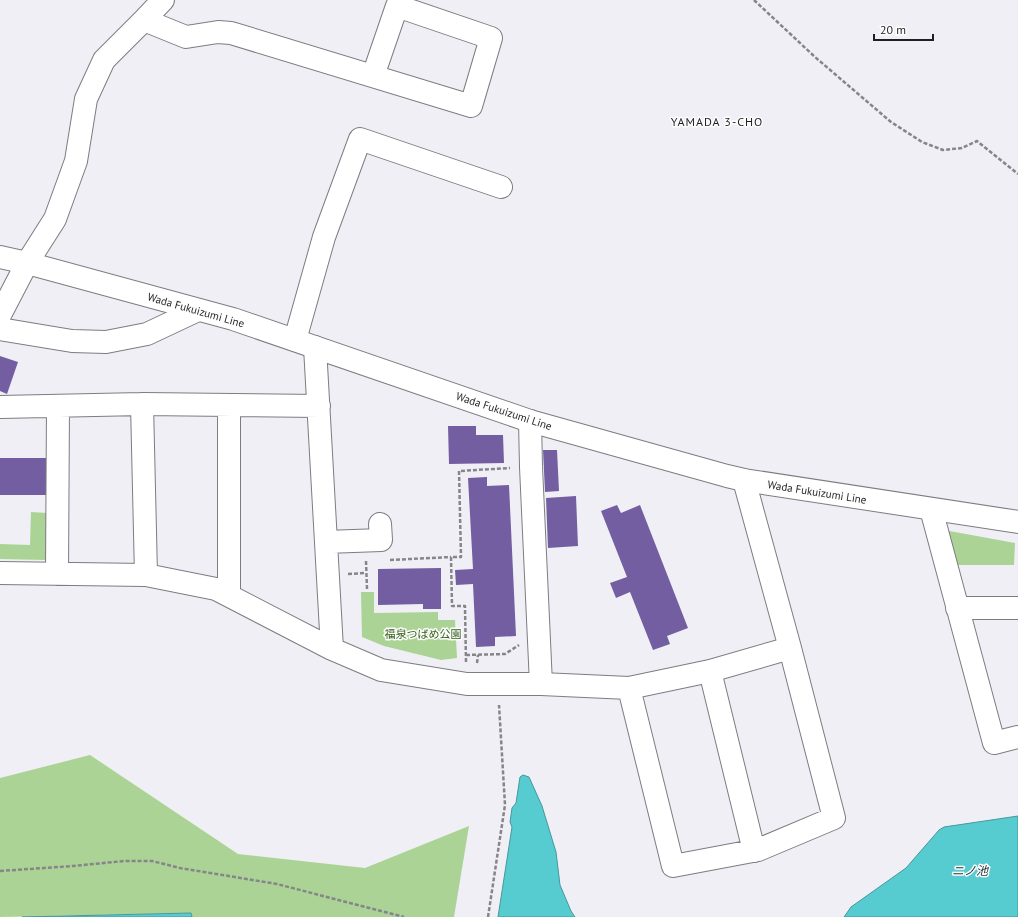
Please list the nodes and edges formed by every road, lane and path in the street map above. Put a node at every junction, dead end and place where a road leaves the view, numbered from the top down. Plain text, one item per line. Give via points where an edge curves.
1 (163, 0) edge
2 (754, 0) edge
3 (144, 20) junction
4 (372, 76) junction
5 (1018, 174) edge
6 (501, 186) dead end
7 (0, 257) edge
8 (26, 263) junction
9 (198, 310) junction
10 (0, 315) edge
11 (0, 329) edge
12 (305, 343) junction
13 (142, 404) junction
14 (229, 405) junction
15 (58, 406) junction
16 (319, 406) junction
17 (0, 407) edge
18 (530, 421) junction
19 (531, 467) junction
20 (744, 480) junction
21 (930, 509) junction
22 (1018, 522) edge
23 (380, 524) dead end
24 (326, 542) junction
25 (451, 558) junction
26 (366, 560) dead end
27 (389, 560) dead end
28 (0, 573) edge
29 (57, 574) junction
30 (146, 575) junction
31 (367, 589) dead end
32 (229, 595) junction
33 (957, 608) junction
34 (1018, 608) edge
35 (539, 643) junction
36 (790, 648) junction
37 (332, 649) junction
38 (710, 670) junction
39 (499, 684) junction
40 (541, 684) junction
41 (628, 688) junction
42 (1018, 737) edge
43 (754, 851) junction
44 (0, 871) edge
45 (404, 917) edge
46 (488, 917) edge

1 - 3 street
2 - 5 path via 815,57 891,122 922,142 943,150 962,148 977,141
3 - 4 street via 186,37 218,32 231,33
3 - 8 street via 104,60 86,99 76,161 55,219
4 - 4 street via 397,6 491,38 471,106
6 - 12 street via 360,139 324,237
7 - 8 street, Wada Fukuizumi Line
8 - 9 street, Wada Fukuizumi Line
8 - 10 street
9 - 11 street via 147,334 106,342 72,341
9 - 12 street, Wada Fukuizumi Line
12 - 16 street
12 - 18 street, Wada Fukuizumi Line
13 - 14 street
13 - 15 street
13 - 30 street
14 - 16 street
14 - 32 street
15 - 17 street
15 - 29 street
16 - 24 street
18 - 19 street
18 - 20 street, Wada Fukuizumi Line
19 - 25 path via 459,471 461,557
19 - 35 street
20 - 21 street, Wada Fukuizumi Line
20 - 36 street
21 - 22 street, Wada Fukuizumi Line
21 - 33 street
23 - 24 street via 381,540
24 - 37 street
25 - 27 path
25 - 35 path via 452,606 464,606 466,657 505,654 518,645
26 - 31 path
28 - 29 street
29 - 30 street
30 - 32 street via 216,589
32 - 37 street
33 - 34 street
33 - 42 street via 994,743
35 - 40 street
36 - 38 street
36 - 43 street via 834,818
37 - 39 street via 381,670 467,684
38 - 41 street
38 - 43 street
39 - 40 street
39 - 46 path via 505,805
40 - 41 street
41 - 43 street via 673,866
44 - 45 path via 152,861 277,884

